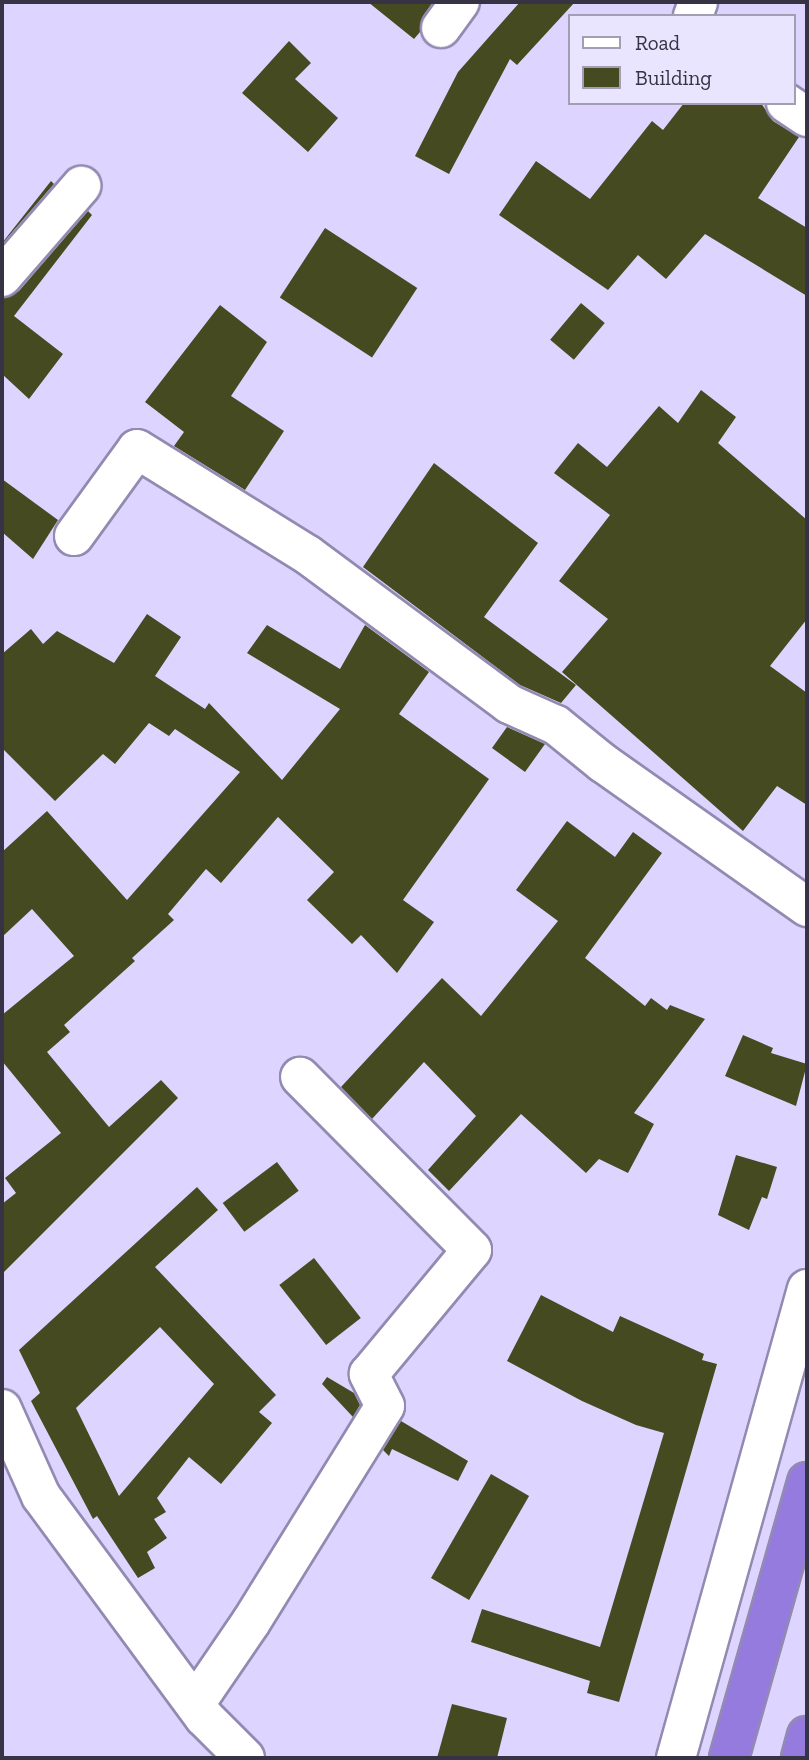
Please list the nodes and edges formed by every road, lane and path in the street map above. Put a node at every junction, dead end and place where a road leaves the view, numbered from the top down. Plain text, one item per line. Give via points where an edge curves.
1 (789, 105) edge
2 (807, 117) edge
3 (81, 186) dead end
4 (2, 277) edge
5 (74, 536) dead end
6 (807, 907) edge
7 (300, 1077) dead end
8 (807, 1289) edge
9 (2, 1409) edge
10 (807, 1482) edge
11 (206, 1730) edge
12 (807, 1736) edge
13 (244, 1758) edge
14 (676, 1758) edge
15 (729, 1758) edge
16 (801, 1758) edge

1 - 2 street
3 - 4 street
5 - 6 street via 137,449 308,555 509,704 555,725
7 - 11 street via 472,1250 369,1374 386,1406 251,1622
8 - 14 street
9 - 11 street via 41,1496
10 - 15 highway
11 - 13 street
12 - 16 highway

